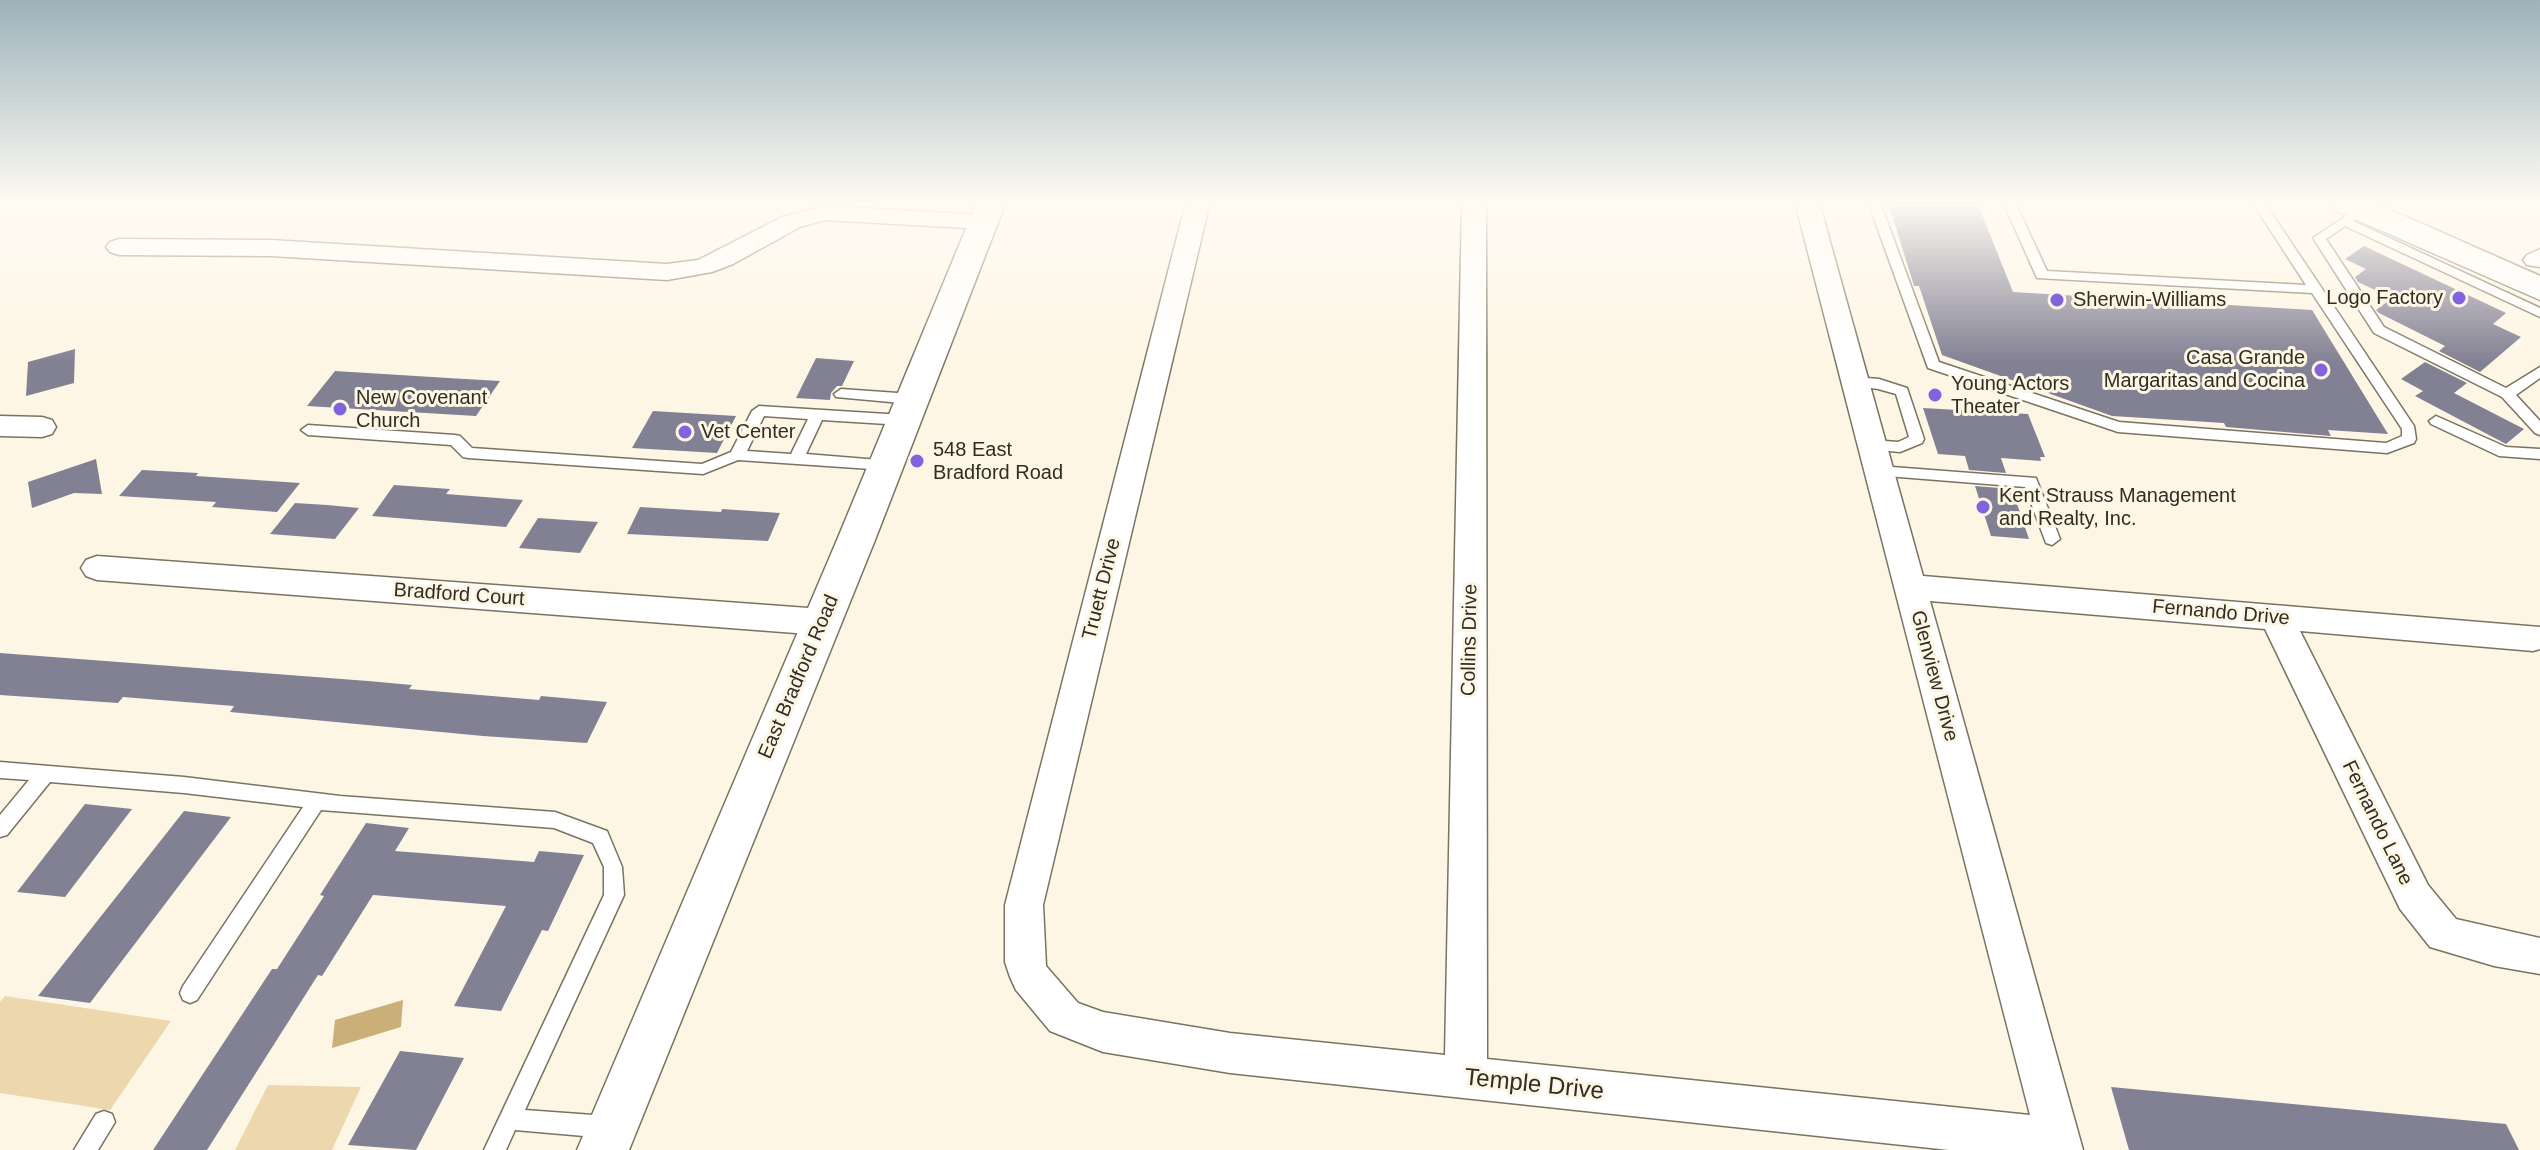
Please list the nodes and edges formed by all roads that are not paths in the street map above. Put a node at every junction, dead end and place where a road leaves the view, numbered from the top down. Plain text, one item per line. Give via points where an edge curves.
1 (387, 256) edge
2 (730, 256) edge
3 (970, 256) edge
4 (1185, 256) edge
5 (1474, 256) edge
6 (1821, 256) edge
7 (1893, 256) edge
8 (2033, 256) edge
9 (2293, 256) edge
10 (2331, 256) edge
11 (2433, 256) edge
12 (2504, 256) edge
13 (2539, 267) edge
14 (2315, 289) junction
15 (2540, 313) edge
16 (2540, 372) edge
17 (1855, 382) junction
18 (841, 394) dead end
19 (2507, 394) junction
20 (907, 410) junction
21 (817, 415) junction
22 (2436, 421) dead end
23 (0, 426) edge
24 (42, 427) dead end
25 (308, 430) dead end
26 (2540, 430) edge
27 (2540, 454) edge
28 (737, 455) junction
29 (1875, 458) junction
30 (796, 459) junction
31 (886, 465) junction
32 (2052, 539) dead end
33 (97, 568) dead end
34 (1910, 587) junction
35 (2276, 617) junction
36 (822, 622) junction
37 (2533, 638) dead end
38 (0, 770) edge
39 (45, 774) junction
40 (317, 801) junction
41 (0, 829) edge
42 (2540, 956) edge
43 (1030, 977) joint
44 (190, 993) dead end
45 (1466, 1078) junction
46 (508, 1119) junction
47 (104, 1122) dead end
48 (608, 1139) edge
49 (2060, 1145) edge
50 (85, 1150) edge
51 (495, 1150) edge

1 - 2 street via 667,272 703,267
3 - 20 street, East Bradford Road
4 - 43 street, Truett Drive via 1024,905
5 - 45 street, Collins Drive
6 - 17 street, Glenview Drive
7 - 14 lane via 1933,365 2118,427 2387,448 2409,439 2409,429
8 - 14 lane via 2042,275
9 - 14 lane
10 - 19 lane via 2379,330
11 - 15 lane
12 - 13 main road
16 - 19 lane
17 - 29 street, Glenview Drive
17 - 29 lane via 1902,391 1917,439
18 - 20 lane
19 - 26 lane
20 - 21 lane
20 - 31 street, East Bradford Road
21 - 28 lane via 759,411
21 - 30 lane
22 - 27 lane via 2504,452
23 - 24 street
25 - 28 lane via 455,440 468,453 703,469
28 - 30 lane
29 - 32 lane via 2031,482
29 - 34 street, Glenview Drive
30 - 31 lane
31 - 36 street, East Bradford Road
33 - 36 street, Bradford Court
34 - 35 street, Fernando Drive
34 - 49 street, Glenview Drive
35 - 37 street, Fernando Drive
35 - 42 street, Fernando Lane via 2414,897 2444,934
36 - 48 street, East Bradford Road
38 - 39 lane
39 - 40 lane
39 - 41 lane
40 - 44 lane
40 - 46 lane via 555,820 600,837 610,854 614,895
43 - 45 street, Temple Drive via 1064,1017 1103,1032 1230,1053
45 - 49 street, Temple Drive
46 - 48 lane
46 - 51 lane
47 - 50 lane

